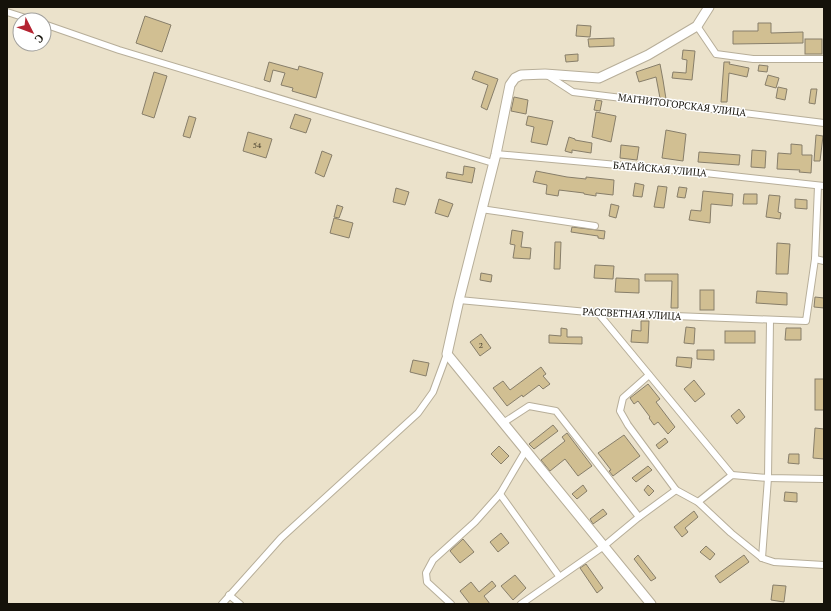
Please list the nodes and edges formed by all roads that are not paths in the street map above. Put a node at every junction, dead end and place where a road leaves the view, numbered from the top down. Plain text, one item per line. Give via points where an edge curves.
1 (709, 7) edge
2 (697, 26) junction
3 (52, 27) edge
4 (824, 59) edge
5 (545, 74) junction
6 (824, 123) edge
7 (494, 159) junction
8 (821, 186) edge
9 (481, 209) junction
10 (595, 226) dead end
11 (815, 259) junction
12 (824, 261) edge
13 (458, 300) junction
14 (598, 313) junction
15 (770, 320) junction
16 (447, 354) junction
17 (649, 375) junction
18 (503, 423) junction
19 (526, 450) junction
20 (732, 475) junction
21 (768, 478) junction
22 (824, 478) edge
23 (676, 490) junction
24 (500, 494) junction
25 (698, 502) junction
26 (639, 517) junction
27 (604, 546) junction
28 (762, 558) junction
29 (824, 565) edge
30 (559, 576) junction
31 (229, 595) junction
32 (222, 604) edge
33 (240, 604) edge
34 (450, 604) edge
35 (521, 604) edge
36 (650, 604) edge

1 - 2 street
2 - 4 street via 716,54 753,59
2 - 5 street via 648,55 599,78
3 - 7 street, БАТАЙСКАЯ УЛИЦА via 120,50
5 - 6 street, МАГНИТОГОРСКАЯ УЛИЦА via 573,92
5 - 7 street via 521,75 510,85
7 - 8 street, БАТАЙСКАЯ УЛИЦА via 704,174
7 - 9 street
8 - 11 street
9 - 10 street
9 - 13 street
11 - 12 street
11 - 15 street, РАССВЕТНАЯ УЛИЦА via 806,321
13 - 14 street, РАССВЕТНАЯ УЛИЦА
13 - 16 street
14 - 15 street, РАССВЕТНАЯ УЛИЦА
14 - 17 street
15 - 21 street
16 - 18 street
16 - 31 street via 433,392 418,413 281,538
17 - 20 street
17 - 23 street via 623,398 620,411
18 - 19 street
18 - 26 street via 528,406 556,411
19 - 24 street
19 - 27 street
20 - 21 street
20 - 25 street
21 - 22 street
21 - 28 street
23 - 25 street
23 - 26 street
24 - 30 street
24 - 34 street via 475,522 433,560 426,573 428,582
25 - 28 street
26 - 27 street
27 - 30 street
27 - 36 street
28 - 29 street via 774,562
30 - 35 street
31 - 32 street
31 - 33 street

